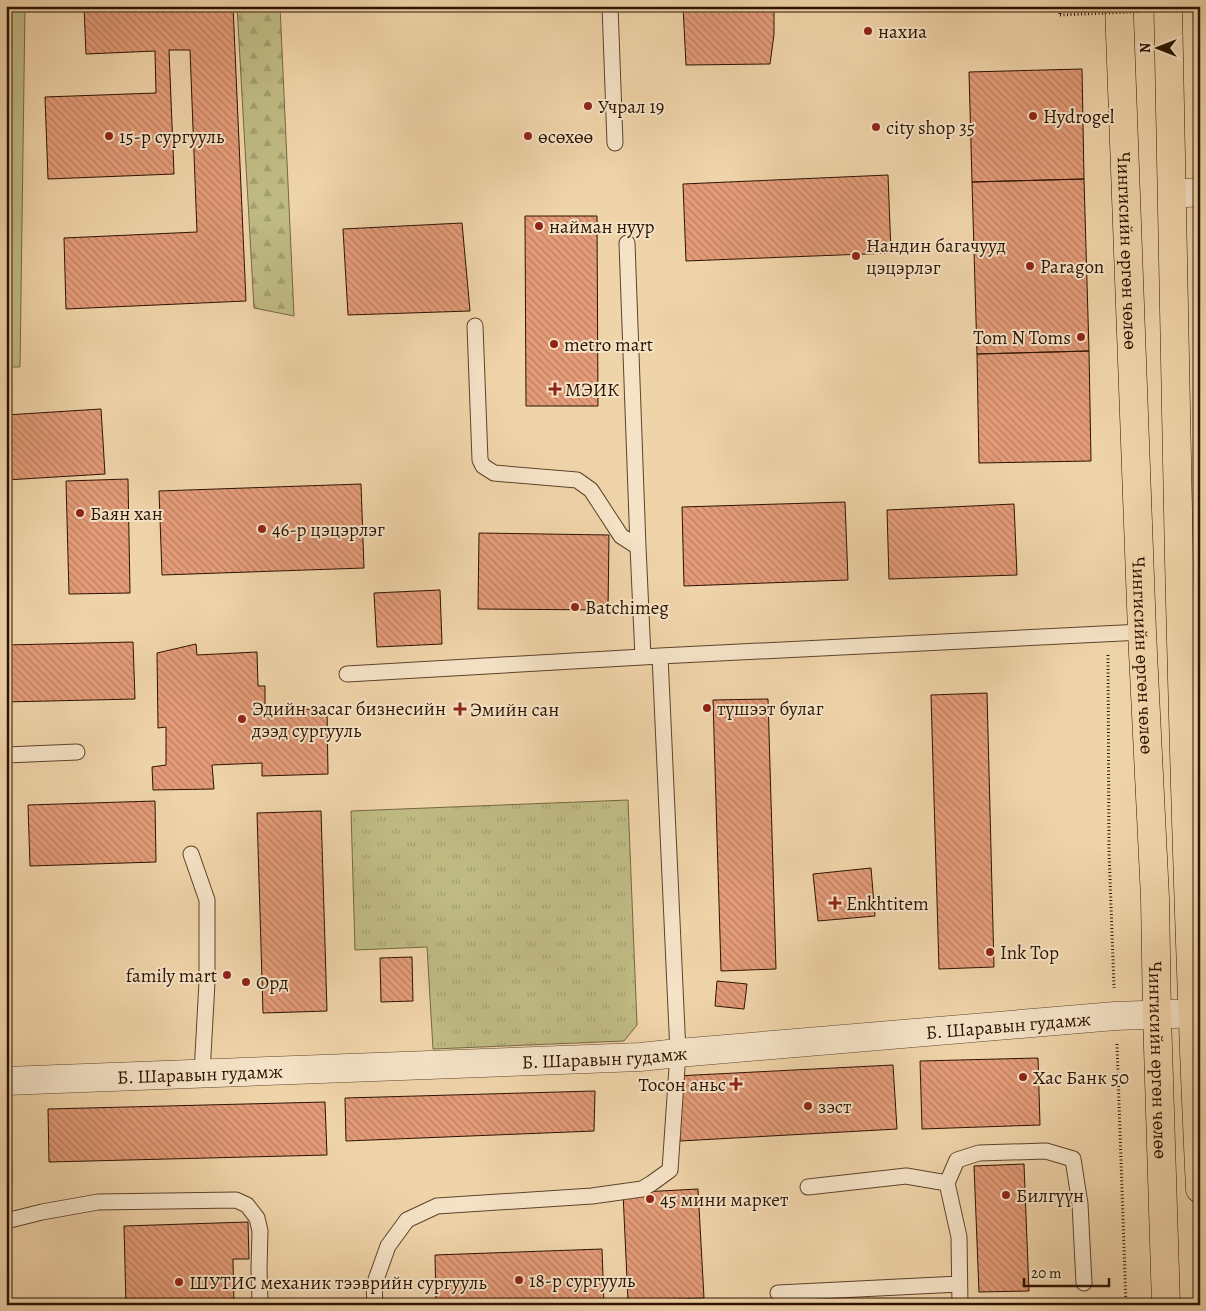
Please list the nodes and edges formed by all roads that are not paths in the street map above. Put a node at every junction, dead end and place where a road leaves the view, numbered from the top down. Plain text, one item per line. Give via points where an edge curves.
1 (610, 6) edge
2 (1119, 6) edge
3 (1168, 6) edge
4 (615, 143) dead end
5 (1200, 192) edge
6 (1173, 194) junction
7 (627, 243) dead end
8 (475, 326) dead end
9 (638, 547) junction
10 (1142, 632) junction
11 (660, 656) junction
12 (642, 657) junction
13 (347, 674) dead end
14 (77, 752) dead end
15 (6, 755) edge
16 (191, 854) dead end
17 (1196, 1013) edge
18 (1157, 1015) junction
19 (678, 1052) junction
20 (202, 1073) junction
21 (6, 1081) edge
22 (947, 1183) junction
23 (808, 1187) dead end
24 (1200, 1189) edge
25 (6, 1221) edge
26 (1084, 1283) dead end
27 (959, 1284) junction
28 (778, 1293) dead end
29 (262, 1305) edge
30 (375, 1305) edge
31 (960, 1305) edge
32 (1166, 1305) edge

1 - 4 lane
2 - 10 highway, Чингисийн өргөн чөлөө
3 - 6 highway, Чингисийн өргөн чөлөө
5 - 6 street
6 - 17 highway, Чингисийн өргөн чөлөө via 1179,560
7 - 9 lane
8 - 9 lane via 480,460 483,466 494,473 577,480 591,490 621,536
9 - 12 lane
10 - 11 lane
10 - 18 highway, Чингисийн өргөн чөлөө via 1155,898
11 - 12 lane
11 - 19 lane
12 - 13 lane
14 - 15 lane
16 - 20 lane via 207,900
17 - 18 street, Б. Шаравын гудамж
17 - 24 highway, Чингисийн өргөн чөлөө
18 - 19 street, Б. Шаравын гудамж
18 - 32 highway, Чингисийн өргөн чөлөө
19 - 20 street, Б. Шаравын гудамж via 640,1057
19 - 30 lane via 670,1170 642,1189 430,1209 407,1220 388,1246 374,1285
20 - 21 street, Б. Шаравын гудамж
22 - 23 lane via 906,1176
22 - 26 lane via 957,1160 979,1153 1046,1151 1073,1159 1080,1204
22 - 27 lane via 959,1237
25 - 29 lane via 98,1202 236,1200 247,1205 257,1218
27 - 28 lane
27 - 31 lane

